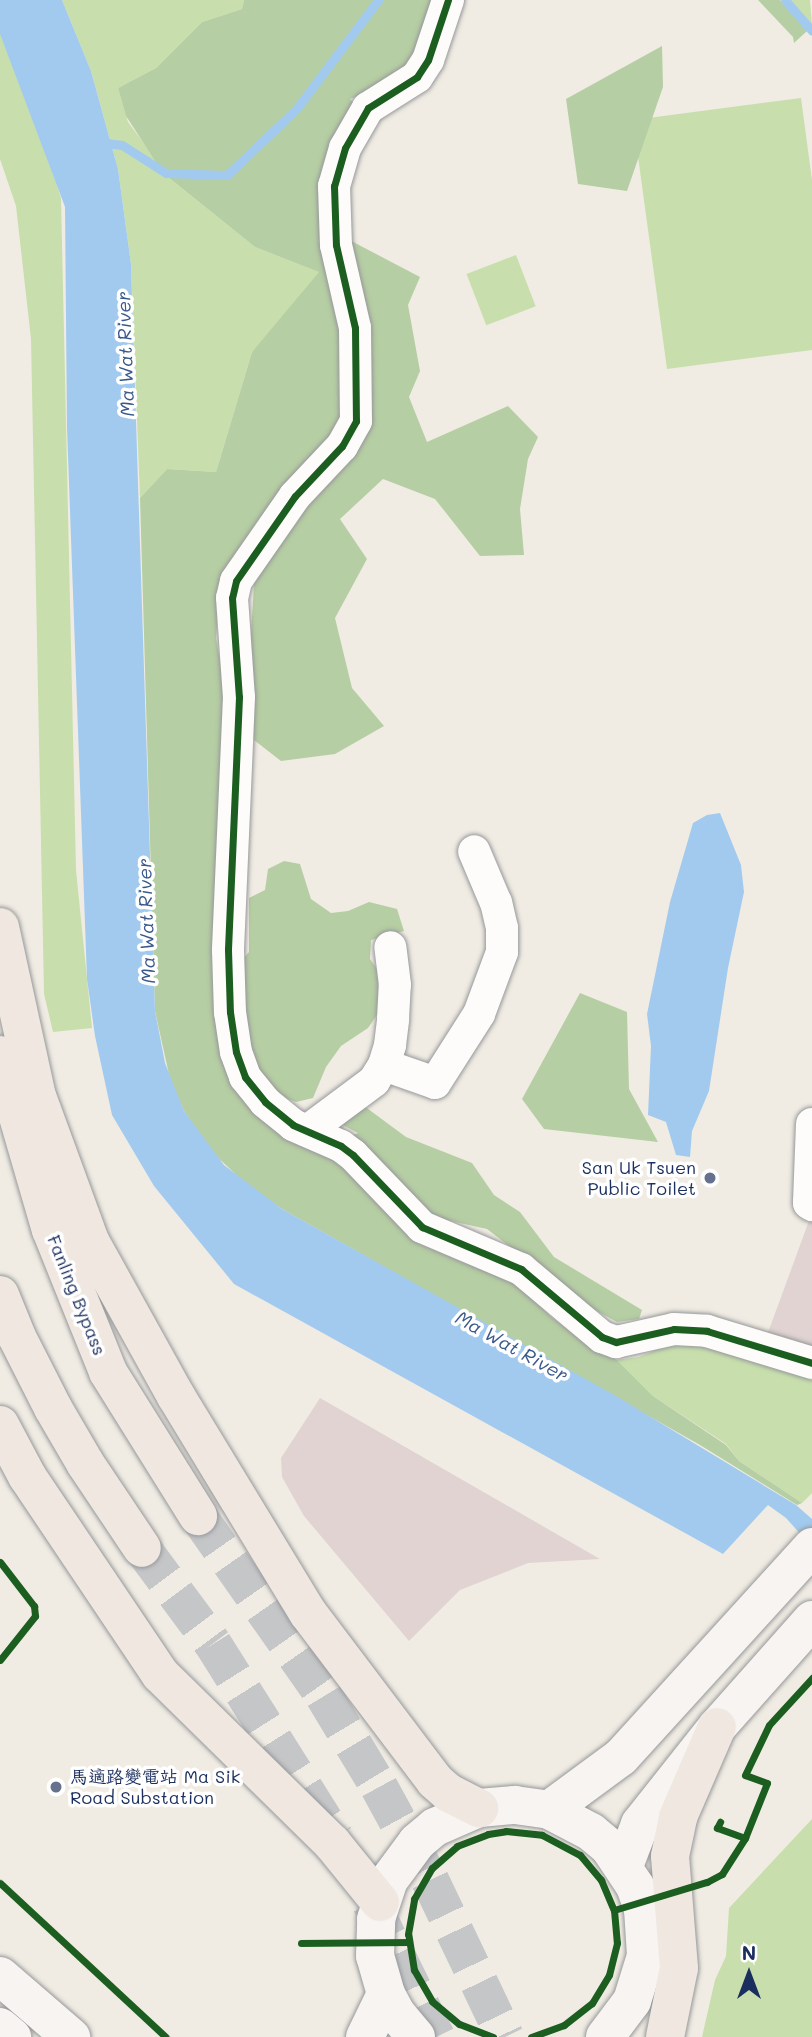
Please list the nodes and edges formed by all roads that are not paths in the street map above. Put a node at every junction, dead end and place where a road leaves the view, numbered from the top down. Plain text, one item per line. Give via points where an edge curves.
1 (448, 0) edge
2 (474, 851) dead end
3 (0, 927) edge
4 (390, 947) dead end
5 (0, 1055) edge
6 (383, 1065) junction
7 (812, 1124) edge
8 (307, 1131) junction
9 (812, 1205) edge
10 (0, 1295) edge
11 (812, 1363) edge
12 (0, 1425) edge
13 (198, 1516) tunnel mouth
14 (812, 1547) edge
15 (142, 1548) tunnel mouth
16 (812, 1620) edge
17 (717, 1727) junction
18 (479, 1808) junction
19 (549, 1810) junction
20 (624, 1866) junction
21 (380, 1902) junction
22 (0, 1976) edge
23 (386, 1994) junction
24 (0, 2027) edge
25 (12, 2037) edge
26 (71, 2037) edge
27 (365, 2037) edge
28 (416, 2037) edge
29 (605, 2037) edge
30 (665, 2037) edge

1 - 8 street via 428,60 417,77 368,108 345,148 334,186 336,245 355,328 356,421 342,446 295,496 236,581 232,598 239,697 228,950 230,1012 245,1077 265,1102
2 - 6 street via 502,928 502,952 479,1014 435,1083
3 - 18 main road via 37,1096 90,1241 176,1396 308,1612 435,1781
4 - 6 street via 393,1019
5 - 13 main road, Fanling Bypass via 51,1230 108,1372
6 - 8 street via 374,1081
7 - 9 street
8 - 11 street via 353,1155 422,1227 522,1269 602,1336 616,1342 674,1329 706,1331
10 - 15 main road via 53,1408
12 - 21 main road via 27,1476 160,1674 332,1843
14 - 19 main road via 621,1757
16 - 17 main road
17 - 20 main road via 640,1824
17 - 30 main road via 678,1817 670,1856 679,1968
18 - 19 main road via 515,1805
18 - 21 main road via 435,1827 417,1842 389,1880
19 - 20 main road via 591,1832
20 - 29 main road via 643,1909 646,1956 632,2001
21 - 23 main road via 375,1956
22 - 26 main road
23 - 27 main road
23 - 28 main road
24 - 25 main road

